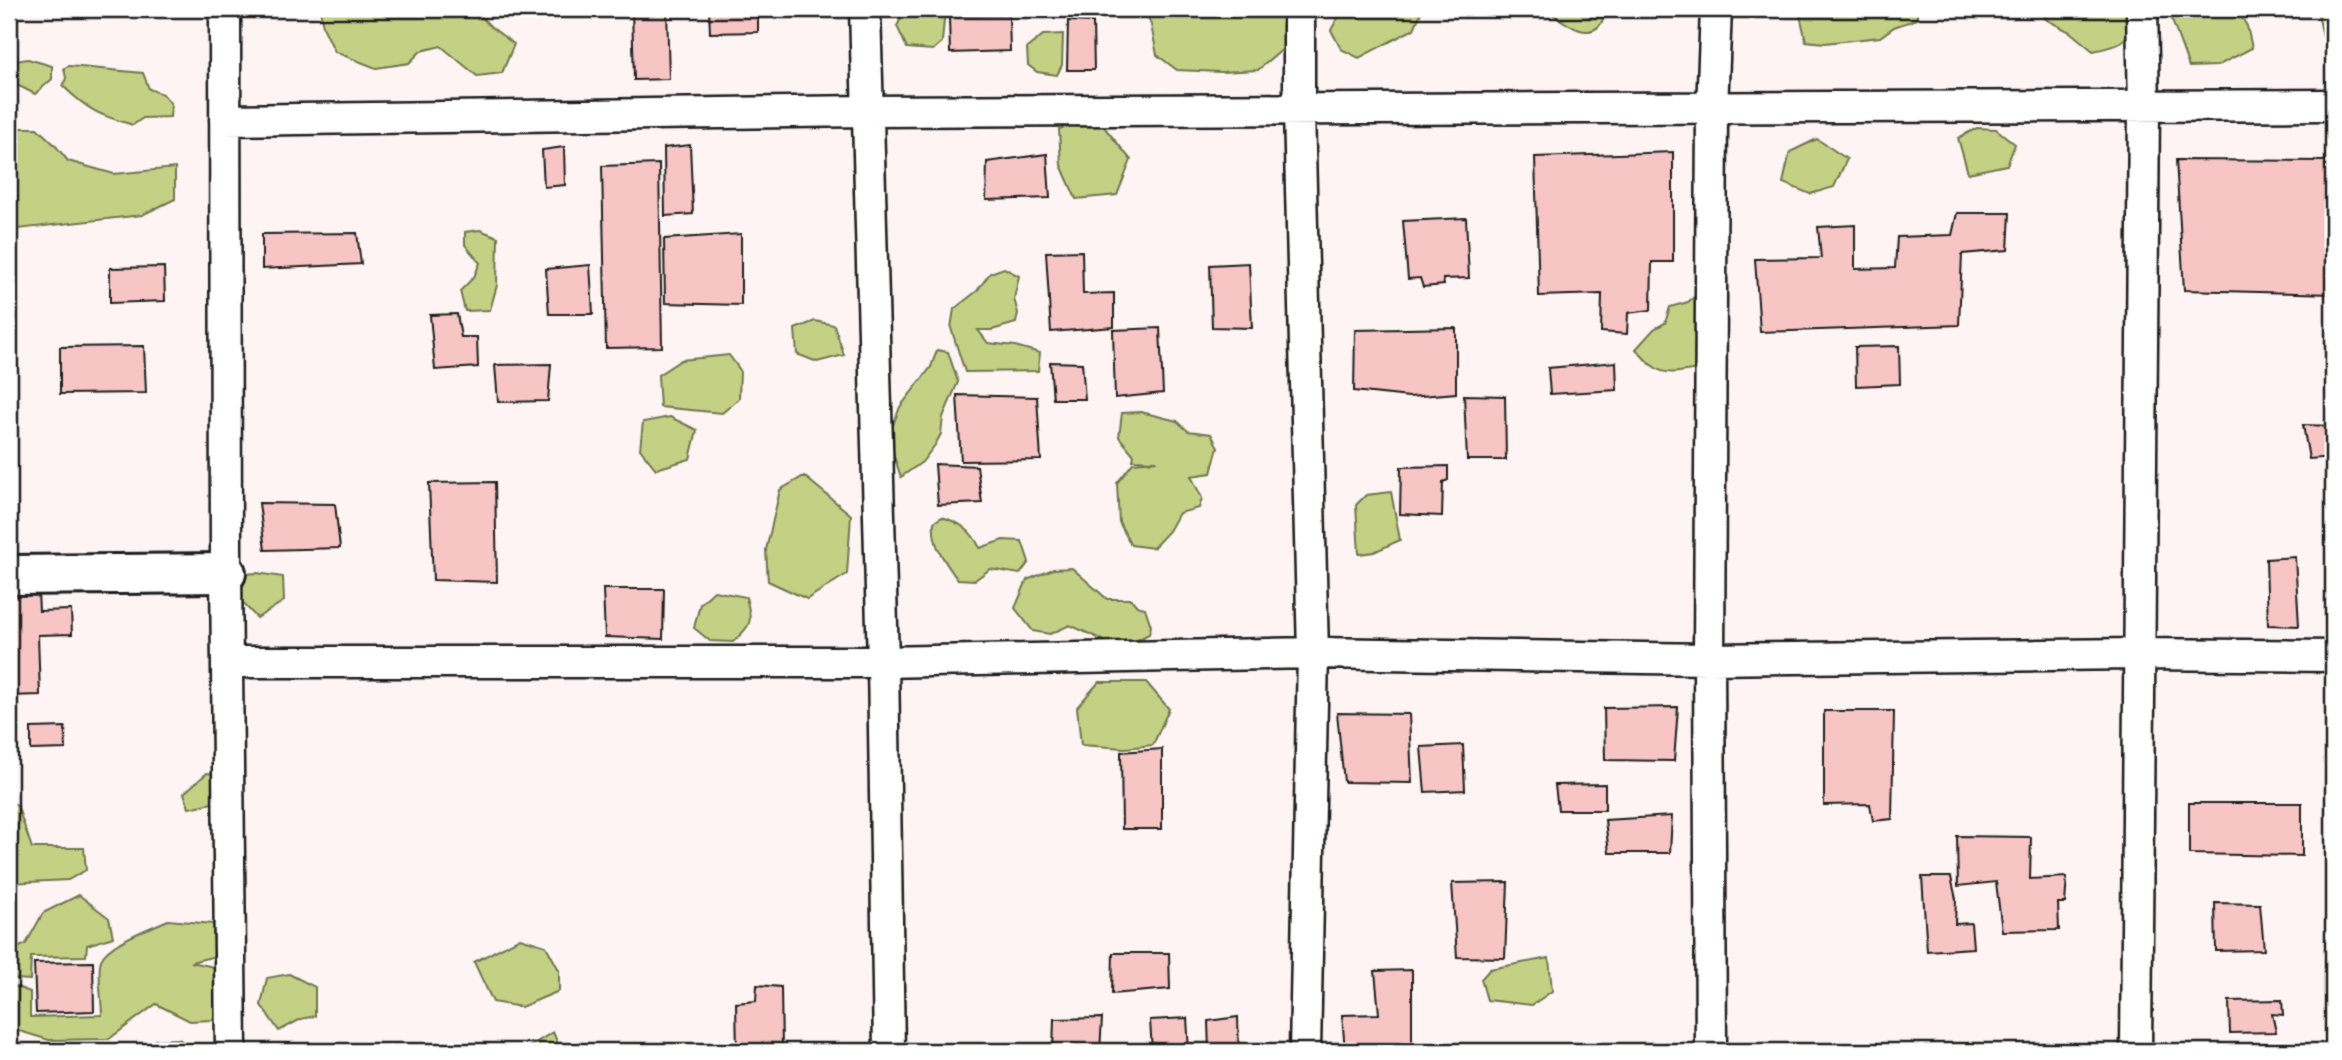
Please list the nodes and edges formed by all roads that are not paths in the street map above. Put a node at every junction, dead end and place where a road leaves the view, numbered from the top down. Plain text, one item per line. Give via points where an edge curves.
1 (225, 9) edge
2 (866, 9) edge
3 (1300, 9) edge
4 (1716, 9) edge
5 (2143, 9) edge
6 (2333, 105) edge
7 (2144, 107) junction
8 (1712, 109) junction
9 (867, 111) junction
10 (1298, 111) junction
11 (225, 120) junction
12 (226, 573) junction
13 (9, 575) edge
14 (1313, 653) junction
15 (2139, 654) junction
16 (2333, 656) edge
17 (1709, 659) junction
18 (227, 662) junction
19 (883, 662) junction
20 (231, 1051) edge
21 (889, 1051) edge
22 (1305, 1051) edge
23 (1711, 1051) edge
24 (2136, 1051) edge

1 - 11 street
2 - 9 street
3 - 10 street
4 - 8 street
5 - 7 street
6 - 7 street
7 - 8 street
7 - 15 street
8 - 10 street
8 - 17 street
9 - 10 street
9 - 11 street
9 - 19 street
10 - 14 street
11 - 12 street
12 - 13 street
12 - 18 street
14 - 17 street
14 - 19 street
14 - 22 street
15 - 16 street
15 - 17 street
15 - 24 street
17 - 23 street
18 - 19 street
18 - 20 street
19 - 21 street

